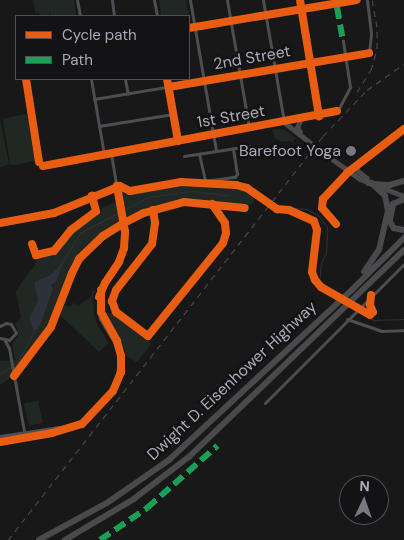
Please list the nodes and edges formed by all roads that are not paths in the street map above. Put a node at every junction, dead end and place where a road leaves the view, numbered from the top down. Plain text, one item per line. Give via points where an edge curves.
1 (77, 0) edge
2 (112, 0) edge
3 (154, 0) edge
4 (190, 0) edge
5 (227, 0) edge
6 (264, 0) edge
7 (300, 0) edge
8 (357, 0) edge
9 (367, 0) edge
10 (337, 3) edge
11 (301, 9) junction
12 (80, 15) edge
13 (114, 15) edge
14 (157, 15) edge
15 (266, 15) junction
16 (230, 21) junction
17 (195, 27) junction
18 (190, 28) edge
19 (343, 41) dead end
20 (345, 56) junction
21 (310, 62) junction
22 (275, 68) junction
23 (240, 74) junction
24 (91, 80) edge
25 (125, 80) edge
26 (168, 80) edge
27 (204, 80) junction
28 (169, 87) junction
29 (128, 94) junction
30 (94, 99) junction
31 (173, 114) junction
32 (319, 116) junction
33 (301, 118) junction
34 (284, 122) junction
35 (99, 126) junction
36 (249, 128) junction
37 (404, 129) edge
38 (213, 134) junction
39 (178, 141) junction
40 (249, 146) dead end
41 (232, 148) junction
42 (317, 148) dead end
43 (216, 151) junction
44 (111, 153) junction
45 (199, 154) junction
46 (184, 156) dead end
47 (357, 166) junction
48 (349, 172) junction
49 (404, 181) edge
50 (370, 184) junction
51 (404, 196) edge
52 (404, 200) edge
53 (336, 224) dead end
54 (404, 230) edge
55 (404, 238) edge
56 (404, 250) edge
57 (404, 264) edge
58 (344, 296) junction
59 (347, 319) junction
60 (0, 326) edge
61 (404, 330) edge
62 (0, 338) edge
63 (12, 339) junction
64 (5, 341) junction
65 (9, 348) junction
66 (264, 403) dead end
67 (85, 421) junction
68 (24, 432) junction
69 (0, 436) edge
70 (25, 437) junction
71 (0, 442) edge
72 (39, 540) edge
73 (65, 540) edge

1 - 12 street
2 - 13 street
3 - 14 street
4 - 17 street
5 - 16 street
6 - 15 street
7 - 11 street
8 - 10 street
9 - 20 street, 2nd Street via 371,33 369,53
10 - 11 street
11 - 15 street
11 - 21 street
15 - 16 street
15 - 22 street
16 - 17 street
16 - 23 street
17 - 18 street
17 - 27 street
19 - 20 street
20 - 21 street, 2nd Street
20 - 32 street, 1st Street via 350,84 345,98 337,111
21 - 22 street, 2nd Street
21 - 32 street
22 - 23 street, 2nd Street
22 - 34 street
23 - 27 street, 2nd Street
23 - 36 street
24 - 30 street
25 - 29 street
26 - 28 street
27 - 28 street, 2nd Street
27 - 38 street
28 - 29 street, 2nd Street
28 - 31 street
29 - 30 street, 2nd Street
30 - 35 street
31 - 35 street
31 - 39 street
32 - 33 street, 1st Street
33 - 34 street, 1st Street
33 - 34 main road via 297,128 310,142
34 - 36 street, 1st Street
35 - 44 street, 1st Street via 102,155
36 - 38 street, 1st Street
37 - 47 street
38 - 39 street, 1st Street
38 - 43 street
39 - 44 street, 1st Street
40 - 41 street
41 - 43 street
41 - 45 street via 235,177 205,181
42 - 48 main road
43 - 45 street
44 - 67 street via 125,238 123,252 101,290 98,302 99,315 116,346 118,376 109,395
45 - 46 street
47 - 48 street
47 - 50 main road
48 - 50 main road
48 - 53 street via 322,203 323,210
49 - 50 highway via 390,185
50 - 51 main road
50 - 58 highway via 385,196 387,203 383,240 368,268
52 - 54 highway via 392,206 390,221 394,228
55 - 58 highway, Dwight D. Eisenhower Highway
56 - 73 highway, Dwight D. Eisenhower Highway via 176,468 119,510
57 - 59 street
58 - 72 highway, Dwight D. Eisenhower Highway via 168,460 108,503
59 - 61 street via 381,331
59 - 66 street
60 - 63 street via 6,323 13,325 16,333
62 - 64 street
63 - 64 street
63 - 65 street
64 - 65 street
65 - 68 street
67 - 68 street
67 - 70 street via 65,430
68 - 69 street
68 - 70 street
70 - 71 street

